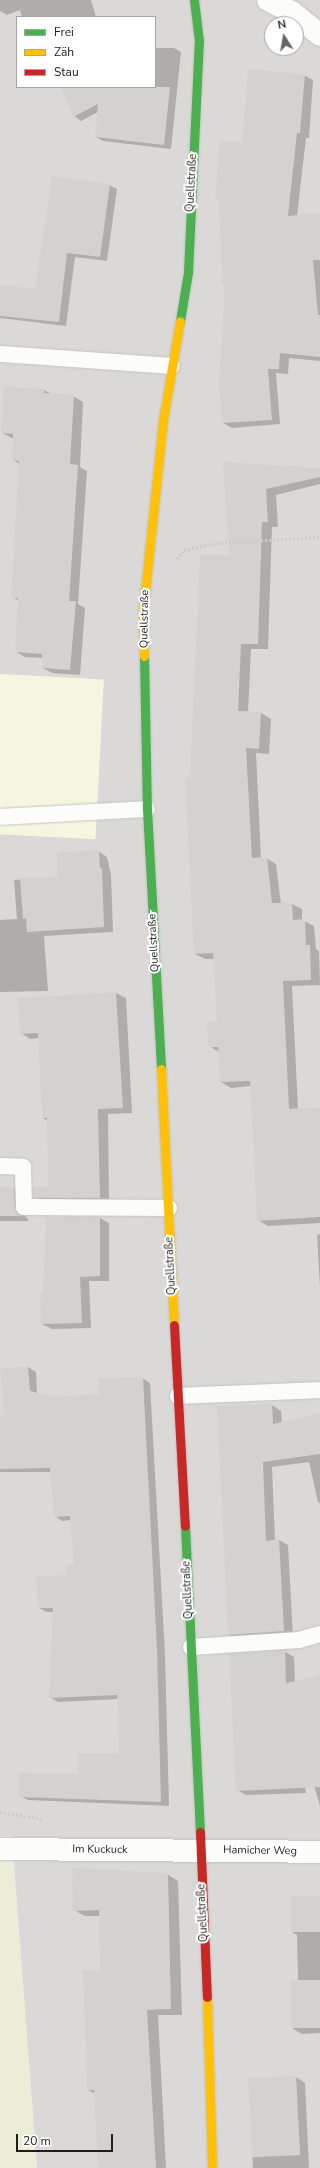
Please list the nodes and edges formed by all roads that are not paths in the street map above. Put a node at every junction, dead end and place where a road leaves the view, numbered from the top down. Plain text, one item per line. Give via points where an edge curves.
1 (194, 0) edge
2 (268, 0) edge
3 (320, 35) edge
4 (0, 354) edge
5 (172, 366) junction
6 (147, 809) junction
7 (0, 817) edge
8 (0, 1166) edge
9 (169, 1208) junction
10 (320, 1390) edge
11 (178, 1396) junction
12 (320, 1634) edge
13 (191, 1647) junction
14 (2, 1848) edge
15 (200, 1850) junction
16 (320, 1852) edge
17 (212, 2168) edge

1 - 5 main road, Quellstraße via 199,41 188,272
2 - 3 street via 293,13
4 - 5 lane
5 - 6 main road, Quellstraße via 163,420 144,611
6 - 7 lane
6 - 9 main road, Quellstraße
8 - 9 lane via 23,1167 24,1207
9 - 11 main road, Quellstraße
10 - 11 lane
11 - 13 main road, Quellstraße
12 - 13 lane via 299,1640
13 - 15 main road, Quellstraße
14 - 15 street, Im Kuckuck
15 - 16 street, Hamicher Weg
15 - 17 main road, Quellstraße

